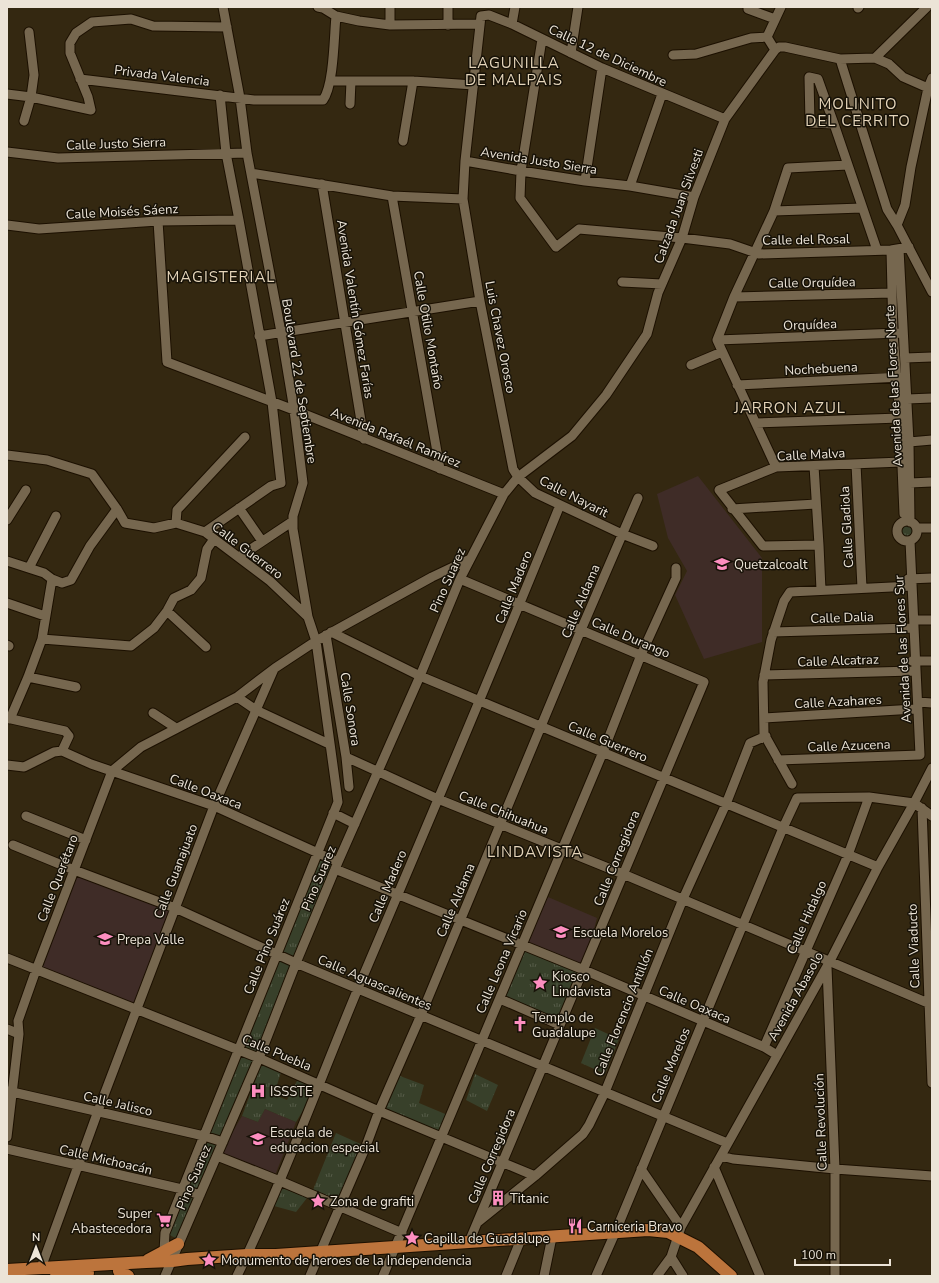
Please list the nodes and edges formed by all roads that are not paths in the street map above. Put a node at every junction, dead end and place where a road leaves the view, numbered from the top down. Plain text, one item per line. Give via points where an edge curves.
1 (223, 7) edge
2 (322, 7) edge
3 (390, 7) edge
4 (448, 7) edge
5 (515, 7) edge
6 (578, 7) edge
7 (748, 7) edge
8 (780, 7) edge
9 (926, 7) edge
10 (336, 16) junction
11 (775, 19) junction
12 (481, 20) junction
13 (512, 24) junction
14 (390, 25) junction
15 (448, 25) junction
16 (227, 27) junction
17 (29, 32) dead end
18 (767, 37) junction
19 (542, 39) junction
20 (774, 50) junction
21 (571, 53) junction
22 (673, 54) dead end
23 (875, 58) junction
24 (840, 59) junction
25 (602, 68) junction
26 (932, 78) edge
27 (80, 79) junction
28 (330, 81) junction
29 (351, 81) junction
30 (413, 81) junction
31 (474, 85) junction
32 (928, 88) junction
33 (7, 94) edge
34 (662, 94) junction
35 (220, 95) junction
36 (31, 97) junction
37 (240, 98) junction
38 (350, 104) dead end
39 (725, 119) junction
40 (24, 121) dead end
41 (834, 124) junction
42 (403, 141) dead end
43 (7, 152) edge
44 (226, 153) junction
45 (247, 153) junction
46 (465, 161) junction
47 (848, 165) junction
48 (521, 171) junction
49 (251, 173) junction
50 (585, 181) junction
51 (322, 184) junction
52 (630, 186) junction
53 (392, 196) junction
54 (694, 197) junction
55 (463, 199) junction
56 (862, 208) junction
57 (774, 212) junction
58 (239, 220) junction
59 (158, 221) junction
60 (7, 225) edge
61 (897, 225) junction
62 (682, 238) junction
63 (909, 248) junction
64 (895, 249) junction
65 (877, 250) junction
66 (754, 252) junction
67 (622, 282) dead end
68 (662, 284) junction
69 (932, 292) edge
70 (892, 293) junction
71 (734, 297) junction
72 (480, 301) junction
73 (412, 312) junction
74 (345, 323) junction
75 (281, 332) junction
76 (904, 333) junction
77 (893, 334) junction
78 (259, 336) junction
79 (717, 340) junction
80 (722, 352) junction
81 (932, 357) edge
82 (905, 358) junction
83 (691, 365) dead end
84 (901, 377) junction
85 (738, 385) junction
86 (932, 398) edge
87 (907, 399) junction
88 (272, 402) junction
89 (294, 410) junction
90 (900, 418) junction
91 (756, 423) junction
92 (245, 437) dead end
93 (364, 439) junction
94 (932, 440) edge
95 (909, 442) junction
96 (7, 455) edge
97 (906, 462) junction
98 (856, 464) junction
99 (814, 466) junction
100 (776, 467) junction
101 (440, 469) junction
102 (518, 478) junction
103 (932, 482) edge
104 (910, 483) junction
105 (26, 490) dead end
106 (504, 494) junction
107 (638, 498) dead end
108 (816, 504) junction
109 (560, 505) junction
110 (239, 508) junction
111 (117, 509) junction
112 (732, 509) junction
113 (56, 516) dead end
114 (7, 520) edge
115 (293, 521) junction
116 (176, 523) junction
117 (912, 526) junction
118 (932, 528) edge
119 (205, 532) junction
120 (932, 532) edge
121 (622, 534) junction
122 (214, 539) junction
123 (262, 541) junction
124 (908, 541) junction
125 (819, 545) junction
126 (653, 546) dead end
127 (239, 557) junction
128 (470, 559) junction
129 (7, 561) edge
130 (29, 568) junction
131 (676, 568) dead end
132 (932, 578) edge
133 (52, 579) junction
134 (460, 579) junction
135 (910, 582) junction
136 (862, 588) junction
137 (821, 590) junction
138 (7, 603) edge
139 (520, 604) junction
140 (167, 611) junction
141 (45, 616) junction
142 (308, 616) junction
143 (932, 620) edge
144 (912, 624) junction
145 (581, 630) junction
146 (773, 632) junction
147 (329, 633) junction
148 (42, 640) junction
149 (316, 640) junction
150 (206, 647) dead end
151 (641, 655) junction
152 (914, 661) junction
153 (932, 661) edge
154 (275, 668) junction
155 (913, 671) junction
156 (764, 675) junction
157 (420, 676) junction
158 (28, 677) junction
159 (704, 682) joint
160 (76, 687) dead end
161 (237, 697) junction
162 (480, 701) junction
163 (932, 703) edge
164 (916, 706) junction
165 (256, 710) junction
166 (153, 713) dead end
167 (764, 718) junction
168 (8, 719) edge
169 (542, 727) junction
170 (176, 728) junction
171 (766, 736) junction
172 (329, 744) junction
173 (62, 751) junction
174 (603, 752) junction
175 (919, 755) joint
176 (346, 757) junction
177 (778, 760) junction
178 (7, 766) edge
179 (932, 768) edge
180 (112, 771) junction
181 (378, 772) junction
182 (664, 778) junction
183 (792, 784) dead end
184 (349, 786) dead end
185 (869, 797) junction
186 (438, 799) junction
187 (726, 804) junction
188 (214, 806) junction
189 (918, 806) junction
190 (333, 813) junction
191 (26, 816) dead end
192 (932, 816) edge
193 (355, 824) junction
194 (501, 824) junction
195 (783, 828) junction
196 (86, 840) junction
197 (13, 845) dead end
198 (562, 850) junction
199 (318, 852) junction
200 (848, 855) junction
201 (337, 865) junction
202 (878, 867) junction
203 (74, 870) junction
204 (623, 874) junction
205 (398, 894) junction
206 (683, 899) junction
207 (175, 908) junction
208 (461, 921) junction
209 (743, 924) junction
210 (522, 945) junction
211 (806, 951) junction
212 (277, 953) junction
213 (7, 958) edge
214 (296, 962) junction
215 (829, 964) junction
216 (36, 970) junction
217 (584, 970) junction
218 (358, 989) junction
219 (644, 996) junction
220 (500, 999) junction
221 (928, 1003) junction
222 (136, 1009) junction
223 (422, 1016) junction
224 (703, 1021) junction
225 (560, 1024) junction
226 (7, 1029) edge
227 (19, 1034) junction
228 (482, 1041) junction
229 (764, 1047) junction
230 (238, 1050) junction
231 (777, 1055) junction
232 (258, 1058) junction
233 (543, 1065) junction
234 (932, 1083) edge
235 (319, 1085) junction
236 (10, 1091) edge
237 (604, 1092) junction
238 (98, 1111) junction
239 (379, 1111) junction
240 (663, 1117) junction
241 (204, 1136) junction
242 (7, 1137) edge
243 (441, 1138) junction
244 (223, 1142) junction
245 (727, 1143) junction
246 (7, 1149) edge
247 (216, 1156) junction
248 (721, 1156) junction
249 (502, 1163) junction
250 (78, 1166) junction
251 (714, 1167) junction
252 (641, 1168) junction
253 (835, 1169) junction
254 (535, 1176) junction
255 (932, 1176) edge
256 (280, 1181) junction
257 (182, 1189) junction
258 (200, 1195) junction
259 (340, 1206) junction
260 (477, 1223) junction
261 (679, 1231) junction
262 (402, 1233) junction
263 (615, 1233) junction
264 (552, 1237) junction
265 (521, 1239) junction
266 (470, 1242) junction
267 (178, 1244) joint
268 (395, 1247) junction
269 (320, 1252) junction
270 (246, 1257) junction
271 (671, 1257) junction
272 (168, 1264) edge
273 (41, 1268) junction
274 (7, 1270) edge
275 (116, 1271) edge
276 (56, 1276) edge
277 (237, 1276) edge
278 (310, 1276) edge
279 (383, 1276) edge
280 (506, 1276) edge
281 (544, 1276) edge
282 (596, 1276) edge
283 (657, 1276) edge
284 (683, 1276) edge
285 (731, 1276) edge
286 (760, 1276) edge
287 (835, 1276) edge

1 - 16 street, Boulevard 22 de Septiembre
2 - 10 street, Calle 12 de Diciembre
3 - 14 street
4 - 15 street
5 - 13 street
6 - 21 street
7 - 11 street
8 - 11 street
9 - 23 street
10 - 14 street, Calle 12 de Diciembre
10 - 28 street
11 - 18 street
12 - 13 street, Calle 12 de Diciembre via 489,15
12 - 15 street, Calle 12 de Diciembre
12 - 31 street
13 - 19 street, Calle 12 de Diciembre
14 - 15 street, Calle 12 de Diciembre
16 - 27 street via 153,26 131,19 92,22 76,33 70,43 70,53
16 - 37 street, Boulevard 22 de Septiembre
17 - 36 street via 34,75
18 - 20 street
18 - 22 street via 751,38 696,54
19 - 21 street, Calle 12 de Diciembre
19 - 48 street
20 - 24 street via 785,47
20 - 39 street, Calzada Juan Silvesti
21 - 25 street, Calle 12 de Diciembre
23 - 24 street
23 - 32 street via 889,64 903,77
24 - 61 street via 887,209
25 - 34 street, Calle 12 de Diciembre
25 - 50 street
26 - 32 street
27 - 35 street, Privada Valencia
27 - 36 street via 91,110
28 - 29 street
28 - 37 street, Privada Valencia via 323,100
29 - 30 street
29 - 38 street
30 - 31 street
30 - 42 street
31 - 46 street
32 - 61 street via 905,205
33 - 36 street
34 - 39 street, Calle 12 de Diciembre
34 - 52 street
35 - 37 street, Privada Valencia
35 - 44 street
36 - 40 street
37 - 45 street, Boulevard 22 de Septiembre
39 - 54 street, Calzada Juan Silvesti
41 - 41 street via 818,79 809,77 810,123
41 - 47 street
43 - 44 street, Calle Justo Sierra via 58,158
44 - 45 street, Calle Justo Sierra
44 - 58 street
45 - 49 street, Boulevard 22 de Septiembre
46 - 48 street, Avenida Justo Sierra
46 - 55 street, Avenida Justo Sierra
47 - 56 street
47 - 57 street via 788,168
48 - 50 street, Avenida Justo Sierra
48 - 62 street, Calle del Rosal via 520,198 556,247 579,229
49 - 51 street
49 - 75 street, Boulevard 22 de Septiembre
50 - 52 street, Avenida Justo Sierra
51 - 53 street
51 - 74 street, Avenida Valentín Gómez Farías
52 - 54 street, Avenida Justo Sierra
53 - 55 street
53 - 73 street, Calle Otilio Montaño
54 - 62 street, Calzada Juan Silvesti
55 - 72 street, Luis Chavez Orosco
56 - 57 street
56 - 65 street
57 - 66 street
58 - 59 street, Calle Moisés Sáenz
58 - 78 street
59 - 60 street, Calle Moisés Sáenz via 39,229
59 - 88 street, Avenida Rafaél Ramírez via 167,362
61 - 63 street
62 - 66 street, Calle del Rosal via 730,244
62 - 68 street, Calzada Juan Silvesti
63 - 64 street, Calle del Rosal
63 - 69 street
64 - 65 street, Calle del Rosal
64 - 70 street, Avenida de las Flores Norte
64 - 76 street, Avenida de las Flores Norte
65 - 66 street, Calle del Rosal via 760,254
66 - 71 street
67 - 68 street
68 - 102 street, Calzada Juan Silvesti via 647,334 606,395 572,436
70 - 71 street, Calle Orquídea
70 - 77 street, Avenida de las Flores Norte
71 - 79 street
72 - 73 street
72 - 102 street, Luis Chavez Orosco via 513,469
73 - 74 street
73 - 101 street, Calle Otilio Montaño
74 - 75 street
74 - 93 street, Avenida Valentín Gómez Farías
75 - 78 street
75 - 89 street, Boulevard 22 de Septiembre
76 - 77 street, Orquídea
76 - 82 street, Avenida de las Flores Norte
77 - 79 street, Orquídea
77 - 84 street, Avenida de las Flores Norte
78 - 88 street
79 - 80 street
80 - 83 street
80 - 85 street
81 - 82 street
82 - 84 street, Avenida de las Flores Norte
84 - 85 street, Nochebuena
84 - 87 street, Avenida de las Flores Norte
84 - 90 street, Avenida de las Flores Norte
85 - 91 street
86 - 87 street
87 - 95 street, Avenida de las Flores Norte
88 - 89 street, Avenida Rafaél Ramírez
88 - 110 street via 281,483 271,486
89 - 93 street, Avenida Rafaél Ramírez
89 - 115 street, Boulevard 22 de Septiembre via 303,483
90 - 91 street
90 - 97 street, Avenida de las Flores Norte
91 - 100 street
92 - 116 street via 177,510
93 - 101 street, Avenida Rafaél Ramírez
94 - 95 street
95 - 97 street, Avenida de las Flores Norte
96 - 111 street via 47,460 92,474
97 - 98 street, Calle Malva
97 - 104 street, Avenida de las Flores Norte
97 - 117 street, Avenida de las Flores Norte
98 - 99 street, Calle Malva
98 - 136 street, Calle Gladiola
99 - 100 street, Calle Malva
99 - 108 street
100 - 112 street, Calle Malva via 719,490
101 - 106 street, Avenida Rafaél Ramírez
102 - 106 street, Calzada Juan Silvesti
102 - 109 street, Calle Nayarit via 535,493
103 - 104 street
104 - 117 street, Avenida de las Flores Norte
105 - 114 street
106 - 128 street, Pino Suarez
107 - 121 street, Calle Aldama
108 - 112 street
108 - 125 street
109 - 121 street, Calle Nayarit
109 - 139 street, Calle Madero
110 - 119 street
110 - 123 street
111 - 116 street via 125,523 154,528
111 - 133 street via 90,546 71,580 62,583
112 - 125 street via 763,546
113 - 130 street
115 - 123 street
115 - 142 street, Boulevard 22 de Septiembre
116 - 119 street, Calle Guerrero
117 - 118 street
117 - 120 street
117 - 124 street via 915,538
117 - 124 street via 898,527 901,539
119 - 122 street, Calle Guerrero
121 - 126 street, Calle Nayarit
121 - 145 street, Calle Aldama
122 - 127 street, Calle Guerrero
122 - 140 street via 207,549 201,578 191,590 174,598
123 - 127 street
124 - 135 street, Avenida de las Flores Sur
125 - 137 street
127 - 142 street, Calle Guerrero
128 - 134 street, Pino Suarez
128 - 147 street
129 - 130 street
130 - 133 street
131 - 151 street, Calle Leona Vicario via 676,578
132 - 135 street
133 - 141 street
134 - 139 street, Calle Durango
134 - 157 street, Pino Suarez
135 - 136 street
135 - 144 street, Avenida de las Flores Sur
136 - 137 street
137 - 146 street via 790,592 784,601
138 - 141 street
139 - 145 street, Calle Durango
139 - 162 street, Calle Madero
140 - 148 street via 154,628 131,646
140 - 150 street
141 - 148 street
142 - 149 street, Calle Guerrero
143 - 144 street, Calle Dalia
144 - 146 street, Calle Dalia
144 - 152 street, Avenida de las Flores Sur
145 - 151 street, Calle Durango
145 - 169 street, Calle Aldama
146 - 156 street
147 - 149 street
147 - 157 street, Calle Guerrero
147 - 176 street, Calle Sonora
148 - 158 street
149 - 154 street
149 - 172 street, Calle Pino Suárez
151 - 159 street, Calle Durango
151 - 174 street, Calle Leona Vicario
152 - 153 street
152 - 155 street, Avenida de las Flores Sur
152 - 164 street, Avenida de las Flores Sur
154 - 161 street, Calle Querétaro
154 - 165 street, Calle Guanajuato
155 - 156 street, Calle Alcatraz
155 - 164 street, Avenida de las Flores Sur
156 - 167 street
157 - 162 street, Calle Guerrero
157 - 181 street, Pino Suarez
158 - 160 street
158 - 168 street
159 - 182 street, Calle Corregidora
161 - 165 street
161 - 170 street, Calle Querétaro
162 - 169 street, Calle Guerrero
162 - 186 street, Calle Madero
163 - 164 street, Calle Azahares
164 - 167 street, Calle Azahares
164 - 175 street, Avenida de las Flores Sur
165 - 172 street
165 - 188 street, Calle Guanajuato
166 - 170 street
167 - 171 street
168 - 173 street via 66,731 68,736
169 - 174 street, Calle Guerrero
169 - 194 street, Calle Aldama
170 - 180 street, Calle Querétaro via 141,747
171 - 177 street
171 - 187 street, Calle Florencio Antillón via 750,743
172 - 190 street, Calle Pino Suárez via 338,802
173 - 178 street via 54,752 24,767
173 - 180 street, Calle Oaxaca
174 - 182 street, Calle Guerrero
174 - 198 street, Calle Leona Vicario
175 - 177 street, Calle Azucena
176 - 181 street, Calle Chihuahua
176 - 184 street, Calle Sonora
177 - 183 street
179 - 189 street, Avenida Abasolo
180 - 188 street, Calle Oaxaca
180 - 196 street, Calle Querétaro
181 - 186 street, Calle Chihuahua
181 - 193 street, Pino Suarez
182 - 187 street, Calle Guerrero
182 - 204 street, Calle Corregidora
185 - 189 street
185 - 195 street, Calle Morelos via 797,798
185 - 200 street, Calle Hidalgo
186 - 194 street, Calle Chihuahua
186 - 205 street, Calle Madero
187 - 195 street, Calle Guerrero
187 - 206 street, Calle Florencio Antillón
188 - 199 street, Calle Oaxaca
188 - 207 street, Calle Guanajuato
189 - 192 street
189 - 202 street, Avenida Abasolo
189 - 221 street, Calle Viaducto
190 - 193 street
190 - 199 street, Calle Pino Suárez
191 - 196 street
193 - 201 street, Pino Suarez
194 - 198 street, Calle Chihuahua
194 - 208 street, Calle Aldama
195 - 200 street, Calle Guerrero
195 - 209 street, Calle Morelos
196 - 203 street, Calle Querétaro
197 - 203 street, Calle Aguascalientes
198 - 204 street, Calle Chihuahua
198 - 210 street, Calle Leona Vicario
199 - 201 street, Calle Oaxaca
199 - 212 street, Calle Pino Suárez
200 - 202 street, Calle Guerrero
200 - 211 street, Calle Hidalgo
201 - 205 street, Calle Oaxaca
201 - 214 street, Pino Suarez
202 - 215 street, Avenida Abasolo
203 - 207 street, Calle Aguascalientes
203 - 216 street, Calle Querétaro
204 - 206 street, Calle Chihuahua
204 - 217 street, Calle Corregidora
205 - 208 street, Calle Oaxaca
205 - 218 street, Calle Madero
206 - 209 street, Calle Chihuahua
206 - 219 street, Calle Florencio Antillón
207 - 212 street, Calle Aguascalientes
207 - 222 street, Calle Guanajuato
208 - 210 street, Calle Oaxaca
208 - 223 street, Calle Aldama
209 - 211 street, Calle Chihuahua
209 - 224 street, Calle Morelos
210 - 217 street, Calle Oaxaca
210 - 220 street, Calle Leona Vicario
211 - 215 street, Calle Chihuahua
211 - 229 street, Calle Hidalgo
212 - 214 street, Calle Aguascalientes
212 - 230 street, Calle Pino Suárez
213 - 216 street, Calle Puebla
214 - 218 street, Calle Aguascalientes
214 - 232 street, Pino Suarez
215 - 221 street, Calle Chihuahua
215 - 231 street, Avenida Abasolo
215 - 253 street, Calle Revolución
216 - 222 street, Calle Puebla
216 - 227 street, Calle Querétaro via 18,1021
217 - 219 street, Calle Oaxaca
217 - 225 street, Calle Corregidora
218 - 223 street, Calle Aguascalientes
218 - 235 street, Calle Madero
219 - 224 street, Calle Oaxaca
219 - 237 street, Calle Florencio Antillón
220 - 225 street
220 - 228 street, Calle Leona Vicario
221 - 234 street, Calle Viaducto
222 - 230 street, Calle Puebla
222 - 238 street, Calle Guanajuato
223 - 228 street, Calle Aguascalientes
223 - 239 street, Calle Aldama
224 - 229 street, Calle Oaxaca
224 - 240 street, Calle Morelos
225 - 233 street, Calle Corregidora
226 - 227 street
227 - 236 street, Calle Querétaro
228 - 233 street, Calle Aguascalientes
228 - 243 street, Calle Leona Vicario
229 - 231 street, Calle Oaxaca
230 - 232 street, Calle Puebla
230 - 241 street, Calle Pino Suárez
231 - 245 street, Avenida Abasolo
232 - 235 street, Calle Puebla
232 - 244 street, Pino Suarez
233 - 237 street, Calle Aguascalientes
233 - 249 street, Calle Corregidora
235 - 239 street, Calle Puebla
235 - 256 street, Calle Madero
236 - 238 street, Calle Jalisco
236 - 242 street, Calle Querétaro
237 - 240 street, Calle Aguascalientes
237 - 254 street, Calle Florencio Antillón via 583,1134
238 - 241 street, Calle Jalisco
238 - 250 street, Calle Guanajuato
239 - 243 street, Calle Puebla
239 - 259 street, Calle Aldama
240 - 245 street, Calle Aguascalientes
240 - 252 street, Calle Morelos
241 - 244 street, Calle Jalisco
241 - 257 street, Calle Pino Suárez
243 - 249 street, Calle Puebla
243 - 262 street, Calle Leona Vicario
244 - 247 street, Pino Suarez
245 - 248 street, Avenida Abasolo
246 - 250 street, Calle Michoacán
247 - 256 street
247 - 258 street, Pino Suarez
248 - 251 street, Avenida Abasolo
248 - 253 street
249 - 254 street, Calle Puebla
249 - 260 street, Calle Corregidora
250 - 257 street, Calle Michoacán
250 - 273 street, Calle Guanajuato
251 - 261 street, Avenida Abasolo
251 - 286 street
252 - 261 street
252 - 263 street, Calle Morelos
253 - 255 street
253 - 287 street, Calle Revolución
254 - 260 street, Calle Florencio Antillón
256 - 259 street
256 - 270 street, Calle Madero
257 - 258 street, Calle Michoacán
257 - 272 street, Calle Pino Suárez via 165,1233
258 - 267 street, Pino Suarez
259 - 262 street
259 - 269 street, Calle Aldama
260 - 266 street, Calle Corregidora
261 - 263 main road
261 - 271 street, Avenida Abasolo
261 - 285 main road
262 - 268 street, Calle Leona Vicario
263 - 264 main road
263 - 282 street, Calle Morelos
264 - 265 main road
264 - 281 street
265 - 266 main road
265 - 280 street
266 - 268 main road
267 - 272 main road
268 - 269 main road
268 - 279 street, Calle Leona Vicario
269 - 270 main road
269 - 278 street, Calle Aldama
270 - 272 main road via 187,1259
270 - 277 street, Calle Madero
271 - 283 street, Avenida Abasolo
271 - 284 street
272 - 275 main road
272 - 275 main road via 146,1262
273 - 274 main road
273 - 275 main road
275 - 276 main road

